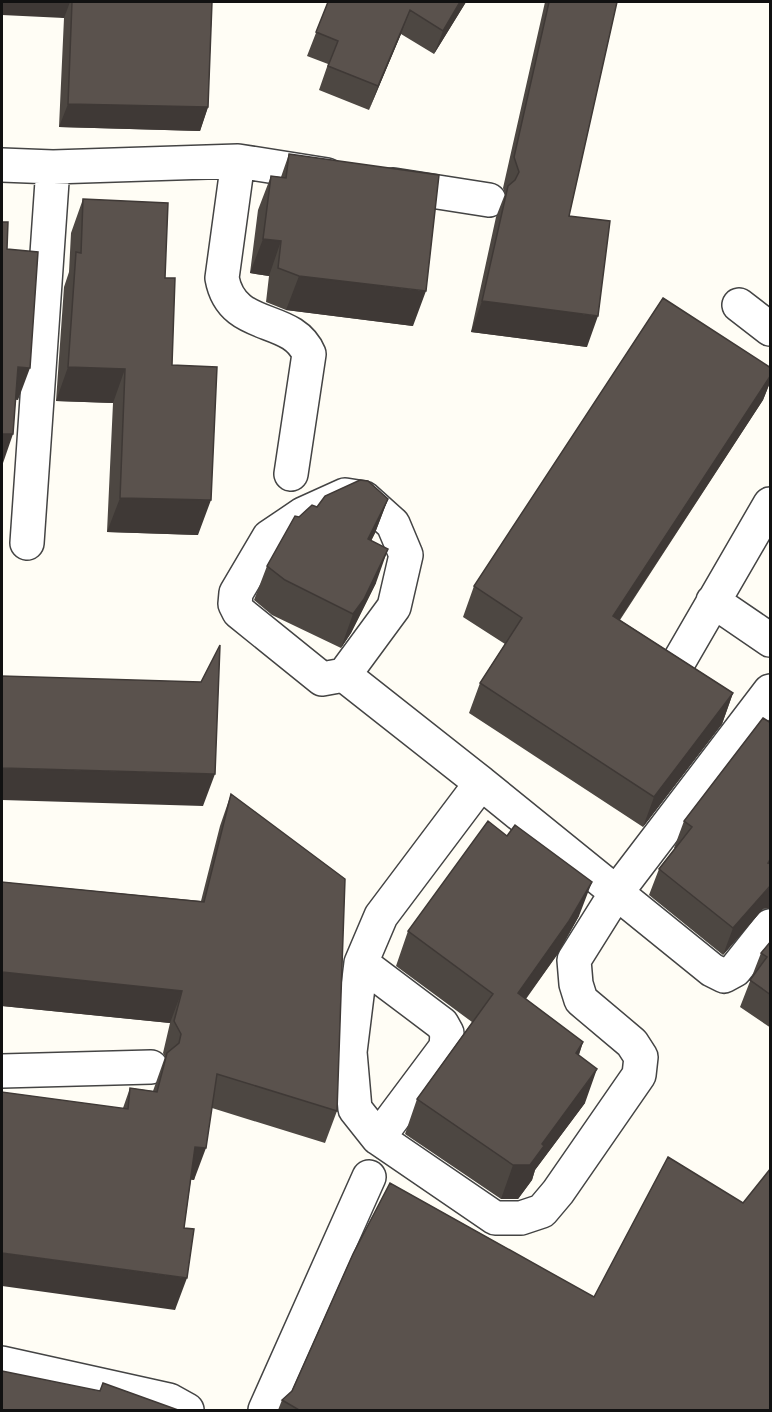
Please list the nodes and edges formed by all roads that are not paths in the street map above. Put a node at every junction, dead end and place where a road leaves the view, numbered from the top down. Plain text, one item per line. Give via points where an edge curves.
1 (238, 161) junction
2 (2, 165) edge
3 (53, 166) junction
4 (489, 200) dead end
5 (738, 305) dead end
6 (771, 329) edge
7 (291, 474) dead end
8 (771, 504) edge
9 (27, 543) dead end
10 (713, 601) junction
11 (771, 640) edge
12 (678, 663) edge
13 (344, 675) junction
14 (771, 691) edge
15 (481, 783) junction
16 (616, 893) junction
17 (771, 926) edge
18 (361, 963) junction
19 (151, 1067) dead end
20 (2, 1071) edge
21 (378, 1138) junction
22 (369, 1177) dead end
23 (2, 1363) edge
24 (187, 1410) edge
25 (266, 1410) edge

1 - 3 street
1 - 4 street
1 - 7 street via 222,278 225,293 234,307 294,335 309,354
2 - 3 street
3 - 9 street
5 - 6 street
8 - 10 street
10 - 11 street
10 - 12 street
13 - 13 street via 322,679 239,612 235,604 236,594 269,537 303,513 345,495 364,498 393,524 406,555 394,607
13 - 15 street
14 - 16 street
15 - 16 street
15 - 18 street via 381,916
16 - 17 street via 724,976 735,970
16 - 21 street via 574,960 576,984 581,1000 632,1043 642,1057 639,1076 542,1211 521,1218 495,1218
18 - 21 street via 351,1064 356,1109
18 - 21 street via 442,1024 447,1033 446,1047
19 - 20 street
22 - 25 street
23 - 24 street via 169,1400

